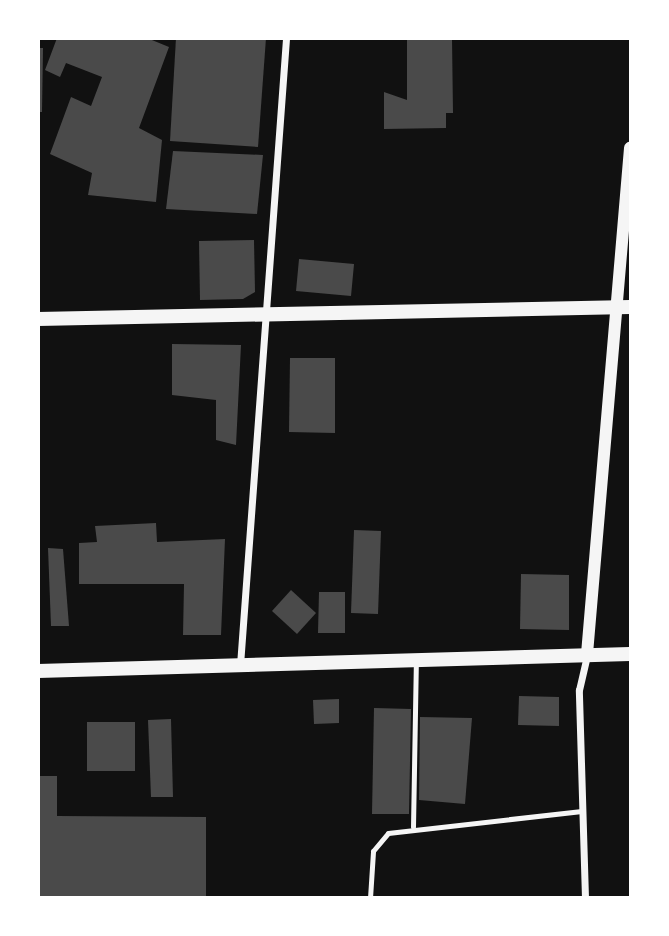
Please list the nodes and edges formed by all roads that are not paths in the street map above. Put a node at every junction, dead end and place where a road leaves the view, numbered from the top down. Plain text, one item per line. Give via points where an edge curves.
1 (286, 38) edge
2 (631, 148) edge
3 (623, 307) edge
4 (265, 315) junction
5 (38, 319) edge
6 (587, 654) junction
7 (631, 654) edge
8 (416, 659) junction
9 (240, 666) junction
10 (38, 671) edge
11 (582, 811) junction
12 (413, 827) junction
13 (370, 898) edge
14 (585, 898) edge

1 - 4 street
2 - 3 street
3 - 4 main road
3 - 6 street
4 - 5 main road
4 - 9 street
6 - 7 main road
6 - 8 main road
6 - 11 street via 579,690
8 - 9 main road
8 - 12 lane
9 - 10 main road
11 - 12 lane
11 - 14 street
12 - 13 lane via 379,840

